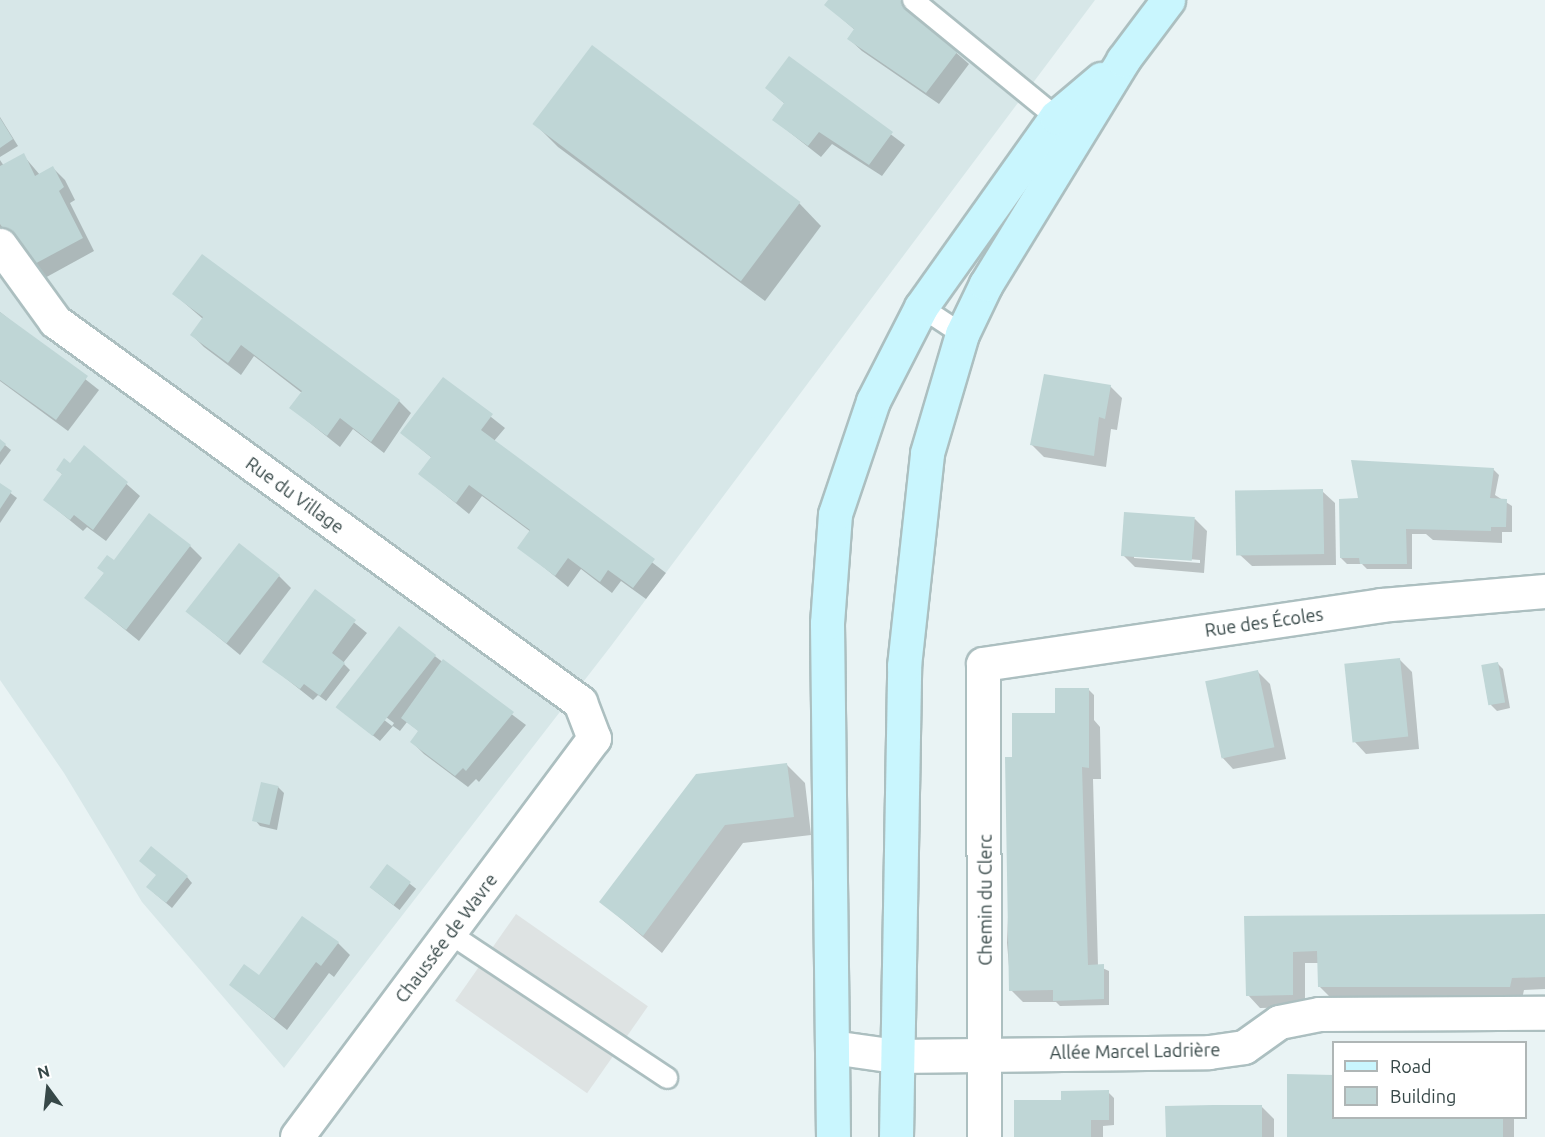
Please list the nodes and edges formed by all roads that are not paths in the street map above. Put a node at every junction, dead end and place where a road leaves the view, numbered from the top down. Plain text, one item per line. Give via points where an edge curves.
1 (912, 0) edge
2 (1168, 0) edge
3 (1123, 60) junction
4 (1056, 117) junction
5 (0, 245) edge
6 (921, 307) junction
7 (962, 334) junction
8 (1545, 591) edge
9 (983, 664) joint
10 (594, 738) joint
11 (449, 933) junction
12 (1545, 1013) edge
13 (832, 1047) junction
14 (985, 1054) junction
15 (896, 1056) junction
16 (667, 1078) dead end
17 (297, 1137) edge
18 (833, 1137) edge
19 (896, 1137) edge
20 (984, 1137) edge

1 - 4 lane
2 - 3 main road
3 - 4 main road
3 - 7 main road via 986,284
4 - 6 main road
5 - 10 street, Rue du Village via 55,321 580,702
6 - 7 lane
6 - 13 main road via 873,401 835,514 827,623
7 - 15 main road via 927,453 904,666
8 - 9 street, Rue des Écoles via 1381,605
9 - 14 street, Chemin du Clerc
10 - 11 street, Chaussée de Wavre
11 - 16 lane
11 - 17 street, Chaussée de Wavre
12 - 14 street, Allée Marcel Ladrière via 1319,1014 1279,1022 1244,1047 1209,1052
13 - 15 street, Allée Marcel Ladrière
13 - 18 main road
14 - 15 street, Allée Marcel Ladrière
14 - 20 street, Chemin du Clerc
15 - 19 main road

